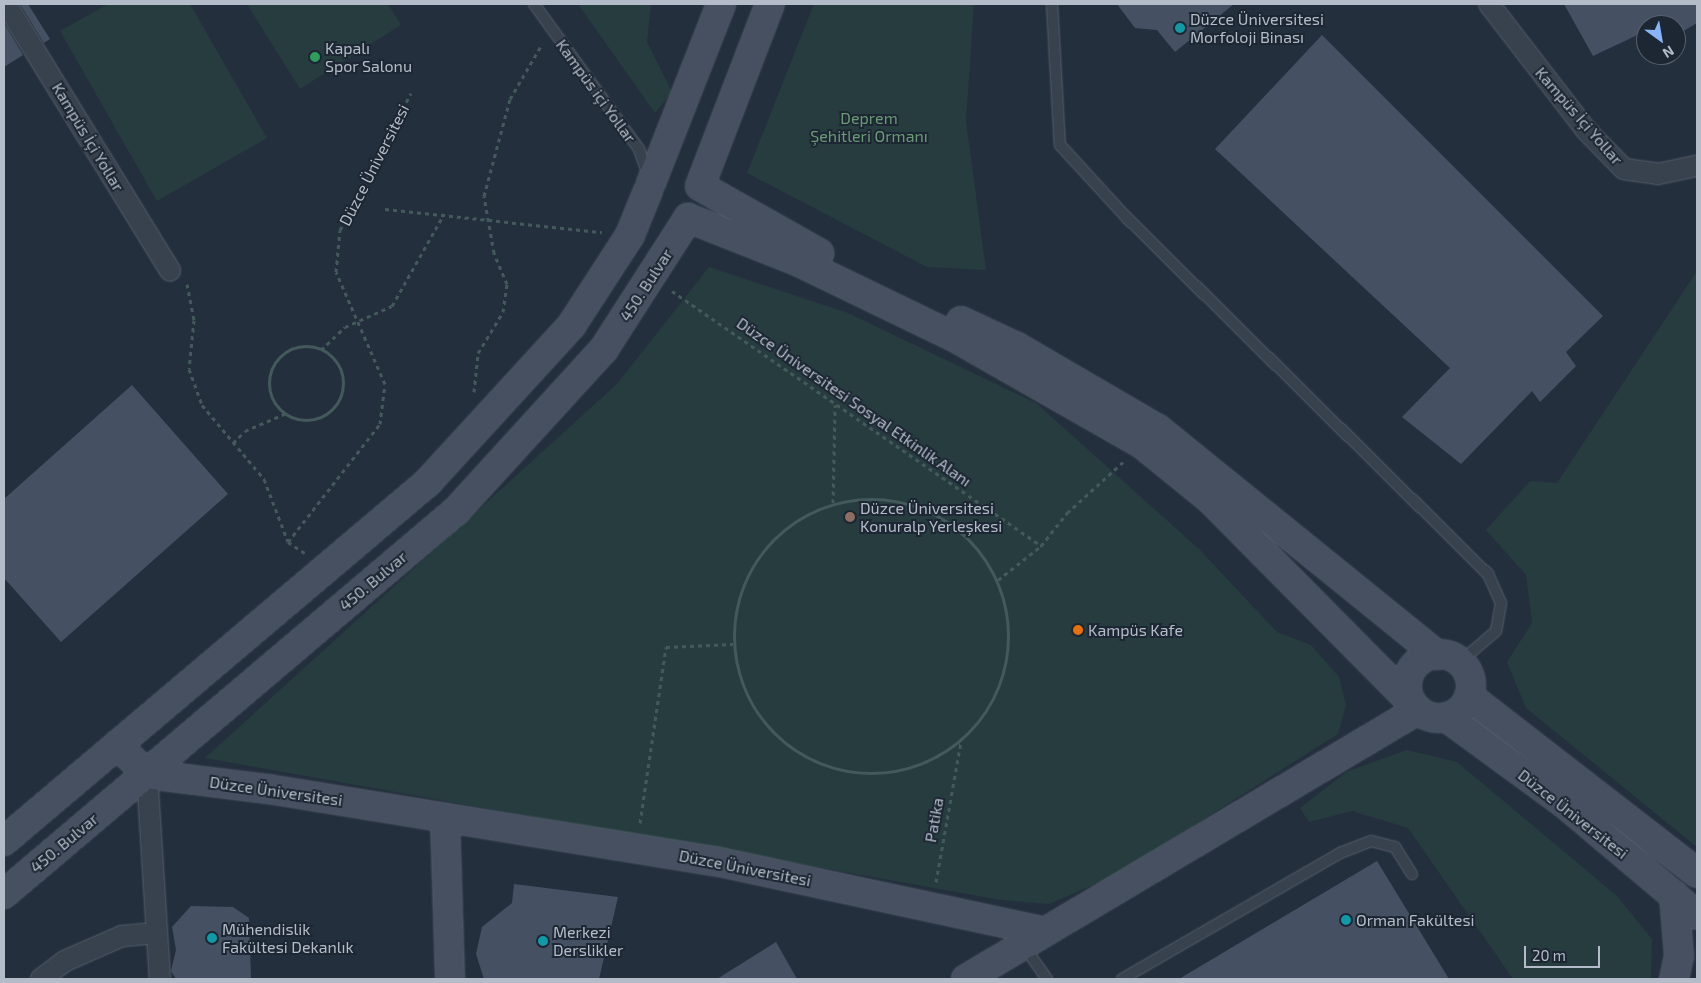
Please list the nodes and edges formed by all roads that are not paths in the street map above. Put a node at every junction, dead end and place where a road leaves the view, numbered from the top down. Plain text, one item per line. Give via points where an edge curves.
1 (6, 4) edge
2 (534, 4) edge
3 (721, 4) edge
4 (770, 4) edge
5 (1052, 4) edge
6 (1489, 4) edge
7 (1697, 166) edge
8 (700, 186) junction
9 (649, 187) junction
10 (688, 218) junction
11 (170, 271) road end
12 (1449, 658) junction
13 (1469, 696) junction
14 (1415, 706) junction
15 (1446, 718) junction
16 (118, 745) junction
17 (147, 774) junction
18 (445, 818) junction
19 (4, 841) edge
20 (1412, 874) dead end
21 (1697, 874) edge
22 (4, 894) edge
23 (1674, 895) junction
24 (1697, 915) edge
25 (157, 933) junction
26 (1032, 938) junction
27 (41, 979) edge
28 (160, 979) edge
29 (450, 979) edge
30 (966, 979) edge
31 (1047, 979) edge
32 (1122, 979) edge
33 (1674, 979) edge

1 - 11 street, Kampüs İçi Yollar
2 - 9 lane, Kampüs içi Yollar via 639,149
3 - 9 street
4 - 8 street
5 - 12 lane via 1060,145 1127,218 1488,574 1501,602 1496,631
6 - 7 street, Kampüs İçi Yollar via 1586,130 1624,168 1658,174
8 - 9 street via 680,168 662,171
8 - 10 street via 700,204
8 - 12 street via 762,224 1017,348 1158,429
9 - 10 street via 651,208 664,219
9 - 16 street via 630,235 572,326 428,482
10 - 14 street via 799,262 958,339 1142,444 1210,500
10 - 17 street, 450. Bulvar via 653,278 604,349 456,510
12 - 13 street via 1470,678
12 - 14 street via 1420,661 1409,676
13 - 15 street via 1464,706
13 - 21 street, Düzce Üniversitesi
14 - 15 street
14 - 26 street
15 - 23 street, Düzce Üniversitesi via 1565,804
16 - 17 street
16 - 19 street
17 - 18 street, Düzce Üniversitesi
17 - 22 street, 450. Bulvar
17 - 25 street
18 - 26 street, Düzce Üniversitesi via 636,849 932,905
18 - 29 street
20 - 32 lane via 1395,847 1371,841 1340,853
23 - 24 street, Düzce Üniversitesi
23 - 33 street via 1679,956
25 - 27 street via 122,936 65,961
25 - 28 street
26 - 30 street
26 - 31 lane

